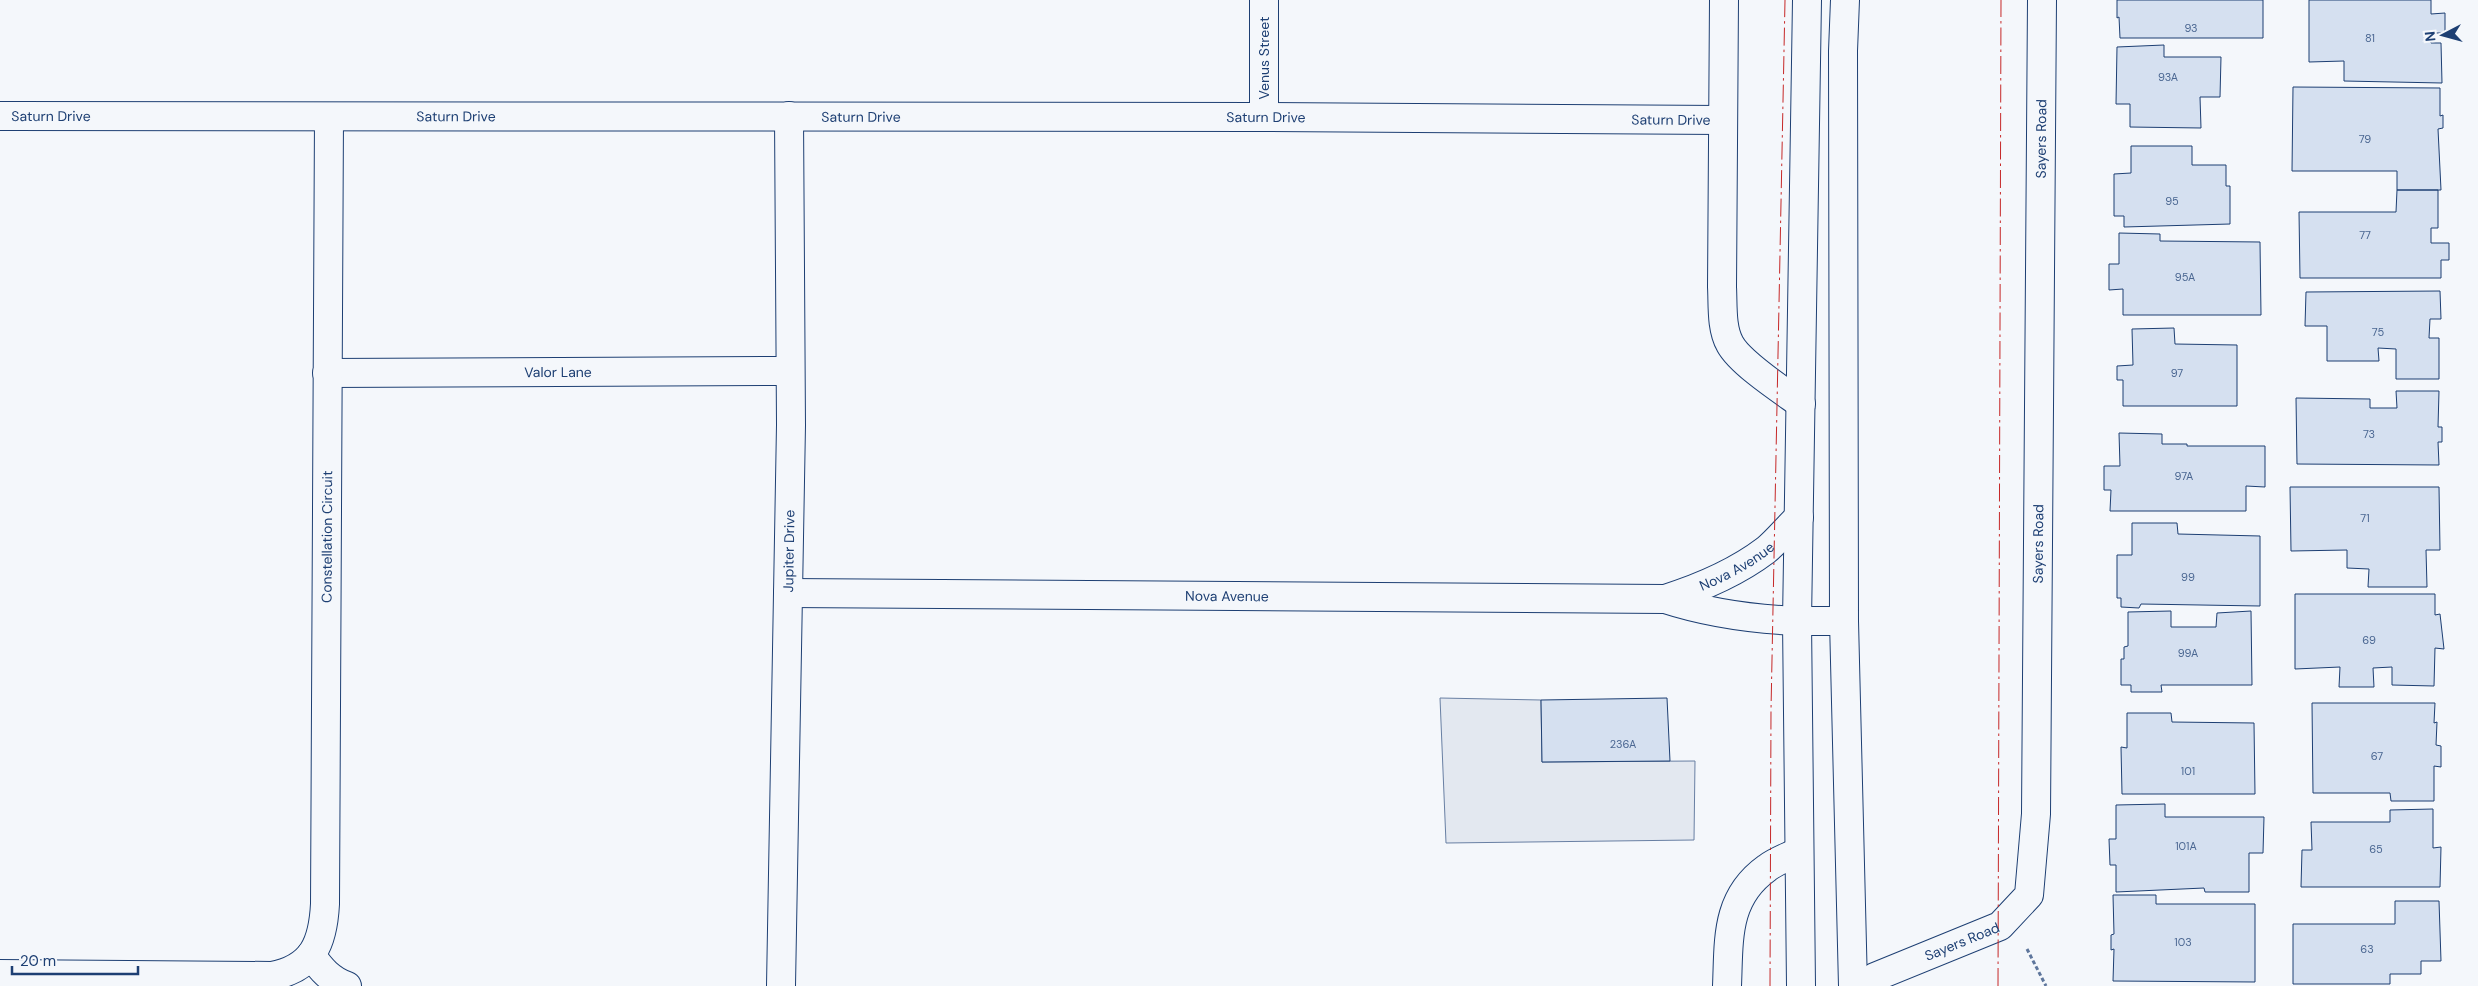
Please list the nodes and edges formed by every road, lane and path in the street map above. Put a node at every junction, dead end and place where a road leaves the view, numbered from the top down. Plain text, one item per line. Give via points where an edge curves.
1 (1264, 0) edge
2 (1724, 0) edge
3 (1807, 0) edge
4 (1845, 0) edge
5 (2042, 0) edge
6 (0, 116) edge
7 (789, 116) junction
8 (329, 117) junction
9 (1264, 117) junction
10 (1722, 120) junction
11 (790, 371) junction
12 (327, 373) junction
13 (1801, 404) junction
14 (1799, 517) junction
15 (788, 593) junction
16 (1665, 599) junction
17 (1796, 621) junction
18 (1844, 621) junction
19 (1798, 852) junction
20 (311, 955) junction
21 (0, 974) edge
22 (347, 986) edge
23 (781, 986) edge
24 (1727, 986) edge
25 (1800, 986) edge
26 (1853, 986) edge
27 (1863, 986) edge

1 - 9 street, Venus Street
2 - 10 street
3 - 13 street
4 - 18 street
5 - 27 street, Sayers Road via 2036,814 2029,895 2000,926 1875,977
6 - 8 street, Saturn Drive
7 - 8 street, Saturn Drive
7 - 9 street, Saturn Drive
7 - 11 street, Jupiter Drive
8 - 12 street, Constellation Circuit
9 - 10 street, Saturn Drive
10 - 13 street via 1722,287 1730,345
11 - 12 street, Valor Lane
11 - 15 street, Jupiter Drive
12 - 20 street, Constellation Circuit via 325,904 321,934
13 - 14 street
14 - 16 street, Nova Avenue via 1766,549 1742,566
14 - 17 street
15 - 16 street, Nova Avenue
15 - 23 street, Jupiter Drive
16 - 17 street, Nova Avenue via 1748,618
17 - 18 street, Nova Avenue
17 - 19 street
18 - 26 street
19 - 24 street via 1768,866 1751,880 1738,900 1730,923
19 - 25 street
20 - 21 street, Constellation Circuit via 297,968 272,976
20 - 22 street via 323,972

